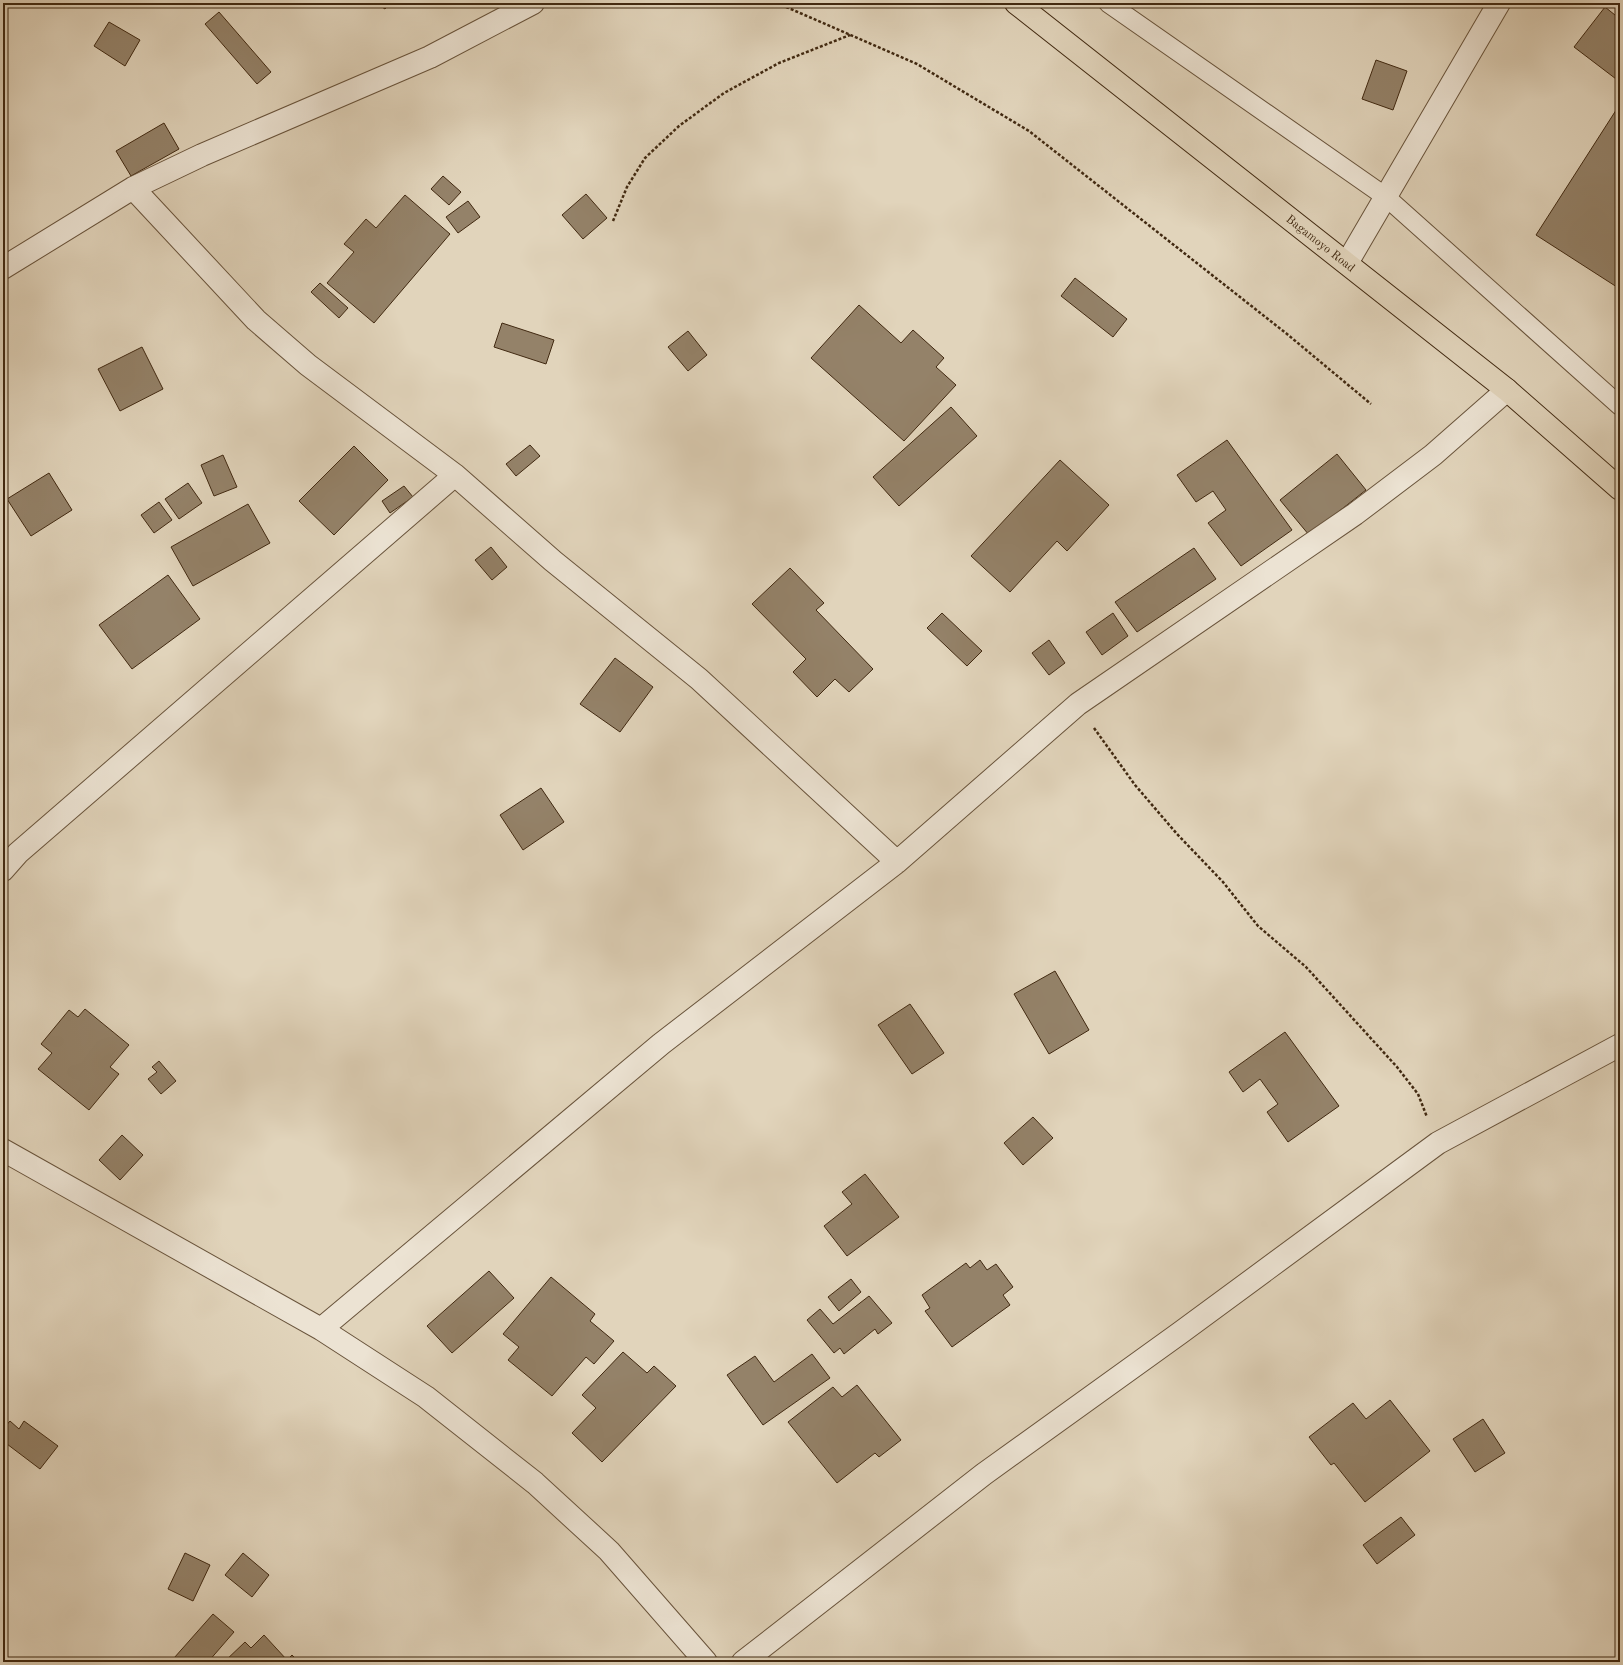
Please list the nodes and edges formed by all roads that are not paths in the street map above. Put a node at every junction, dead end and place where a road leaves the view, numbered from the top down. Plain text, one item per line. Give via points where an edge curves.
1 (533, 3) edge
2 (1108, 3) edge
3 (1499, 3) edge
4 (1018, 4) edge
5 (133, 188) junction
6 (1386, 197) junction
7 (1347, 264) junction
8 (3, 268) edge
9 (1507, 390) junction
10 (1620, 406) edge
11 (455, 475) junction
12 (1620, 489) edge
13 (896, 862) junction
14 (3, 870) edge
15 (1620, 1045) edge
16 (3, 1150) edge
17 (321, 1329) junction
18 (706, 1662) edge
19 (743, 1662) edge

1 - 5 street via 430,57 202,155
2 - 6 lane
3 - 6 street
4 - 7 highway, Bagamoyo Road
5 - 8 street
5 - 11 street via 256,320 308,366
6 - 7 street
6 - 10 lane
7 - 9 highway, Bagamoyo Road
9 - 12 highway, Bagamoyo Road
9 - 13 street via 1433,455 1356,514 1078,704
11 - 13 street via 553,561 699,679
11 - 14 street via 18,853
13 - 17 street via 661,1044
15 - 19 street via 1438,1143 984,1474
16 - 17 street
17 - 18 street via 426,1397 535,1483 609,1551

